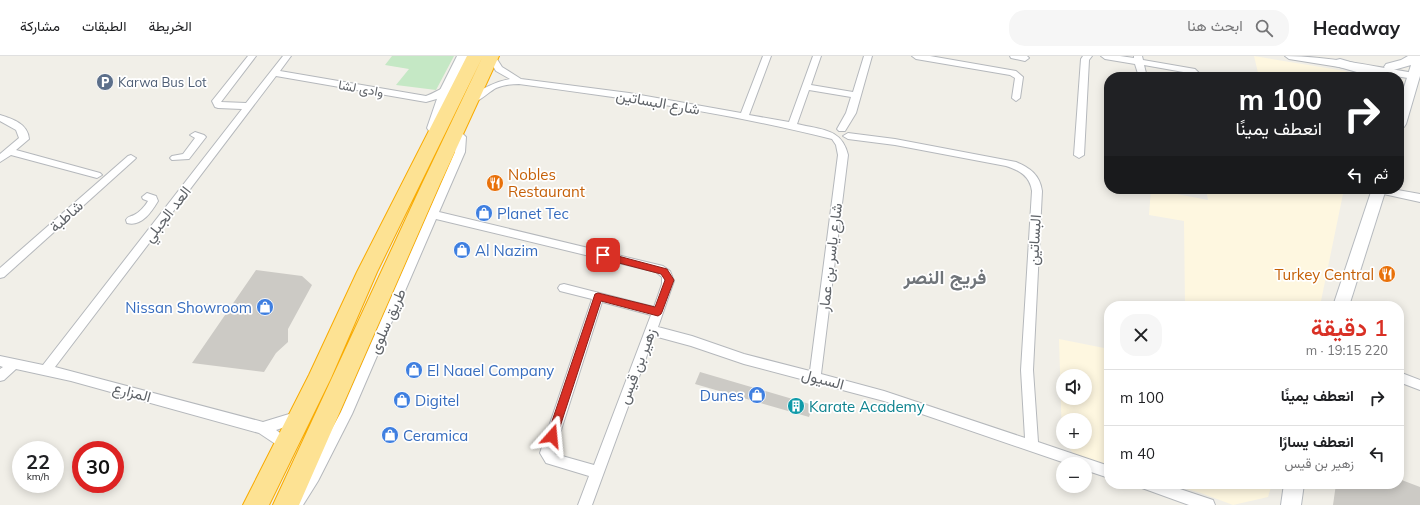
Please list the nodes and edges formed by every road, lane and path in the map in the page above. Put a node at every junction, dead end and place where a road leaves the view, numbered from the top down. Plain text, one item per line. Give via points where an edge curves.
1 (252, 56) edge
2 (287, 56) edge
3 (464, 56) edge
4 (486, 56) edge
5 (767, 56) edge
6 (817, 56) edge
7 (868, 56) edge
8 (916, 56) edge
9 (1014, 56) edge
10 (1088, 56) edge
11 (1105, 56) edge
12 (1289, 56) edge
13 (1325, 56) edge
14 (1417, 56) edge
15 (1420, 56) edge
16 (1025, 58) dead end
17 (1140, 58) edge
18 (1340, 63) junction
19 (1142, 72) edge
20 (1193, 72) edge
21 (1388, 72) edge
22 (1403, 72) edge
23 (1404, 72) edge
24 (1404, 73) edge
25 (274, 74) junction
26 (1417, 74) edge
27 (519, 81) junction
28 (807, 87) junction
29 (1404, 87) edge
30 (446, 90) junction
31 (856, 95) junction
32 (1016, 98) dead end
33 (471, 101) junction
34 (249, 106) junction
35 (744, 117) junction
36 (0, 118) edge
37 (795, 126) junction
38 (456, 132) junction
39 (843, 133) junction
40 (195, 135) dead end
41 (195, 146) junction
42 (218, 148) junction
43 (10, 152) junction
44 (427, 152) junction
45 (1079, 155) dead end
46 (131, 158) dead end
47 (175, 158) dead end
48 (0, 159) edge
49 (97, 175) dead end
50 (1378, 194) edge
51 (1400, 194) edge
52 (146, 197) dead end
53 (1420, 198) edge
54 (149, 208) junction
55 (171, 208) junction
56 (434, 215) junction
57 (131, 220) dead end
58 (404, 242) junction
59 (0, 274) edge
60 (564, 288) dead end
61 (598, 297) junction
62 (1343, 301) edge
63 (658, 312) junction
64 (650, 330) junction
65 (0, 361) edge
66 (13, 365) junction
67 (45, 371) junction
68 (0, 376) edge
69 (815, 377) junction
70 (1404, 379) edge
71 (1420, 385) edge
72 (299, 417) junction
73 (263, 428) junction
74 (286, 445) junction
75 (1032, 447) junction
76 (1104, 470) edge
77 (597, 472) junction
78 (1162, 489) edge
79 (1293, 489) edge
80 (1302, 489) edge
81 (256, 505) edge
82 (286, 505) edge
83 (295, 505) edge
84 (585, 505) edge
85 (1208, 505) edge
86 (1291, 505) edge
87 (1300, 505) edge

1 - 34 street via 216,101 218,105 223,106
2 - 25 street, العد الجبلي
3 - 30 street
4 - 27 street, شارع البساتين via 499,69
4 - 33 highway, طريق سلوى
4 - 44 highway
5 - 35 street
6 - 28 street
7 - 31 street, شارع ياسر بن عمار
8 - 32 street via 1009,72 1019,77
9 - 16 street
10 - 45 street via 1085,59
11 - 17 street
12 - 18 street
13 - 21 street
14 - 21 street
15 - 26 street
17 - 19 street
17 - 20 street
18 - 21 street
18 - 22 street
23 - 26 street
24 - 26 street
25 - 30 street, وادى لشا via 426,99
25 - 34 street, العد الجبلي
26 - 29 street
27 - 33 street, شارع البساتين via 503,82 493,86
27 - 35 street, شارع البساتين via 629,96
28 - 31 street
28 - 37 street
30 - 44 street
31 - 39 street, شارع ياسر بن عمار via 849,126
33 - 38 highway, طريق سلوى
34 - 42 street, العد الجبلي
35 - 37 street, شارع البساتين
36 - 43 street via 21,127 25,133 24,139
37 - 39 street, شارع البساتين
38 - 56 street, طريق سلوى via 461,137 460,152
38 - 58 highway, طريق سلوى
39 - 69 street, شارع ياسر بن عمار via 841,145 844,155
39 - 75 street, البساتين via 1015,165 1030,174 1037,185 1027,370
40 - 41 street via 201,137
41 - 42 street
41 - 47 street via 186,157
42 - 55 street, العد الجبلي
43 - 48 street
43 - 49 street
44 - 72 highway
46 - 59 street, شاطبة
50 - 62 street
51 - 53 street
52 - 54 street via 152,198 153,201
54 - 55 street
54 - 57 street via 138,218
55 - 67 street, العد الجبلي
56 - 58 highway
56 - 63 street, زهير بن قيس via 664,271 669,280
56 - 83 street, طريق سلوى via 346,414 314,477
58 - 82 highway, طريق سلوى
60 - 61 street
61 - 63 street
61 - 77 street via 547,454 550,459
63 - 64 street, زهير بن قيس
64 - 69 street, السيول via 744,359
64 - 77 street, زهير بن قيس
65 - 66 street, المزارع
66 - 67 street, المزارع
66 - 68 street
67 - 73 street, المزارع
69 - 75 street, السيول via 903,402
70 - 71 street
72 - 73 street
72 - 74 highway
73 - 74 street, المزارع
74 - 81 highway
75 - 76 street, السيول
77 - 84 street, زهير بن قيس
78 - 85 street
79 - 86 street
80 - 87 street

